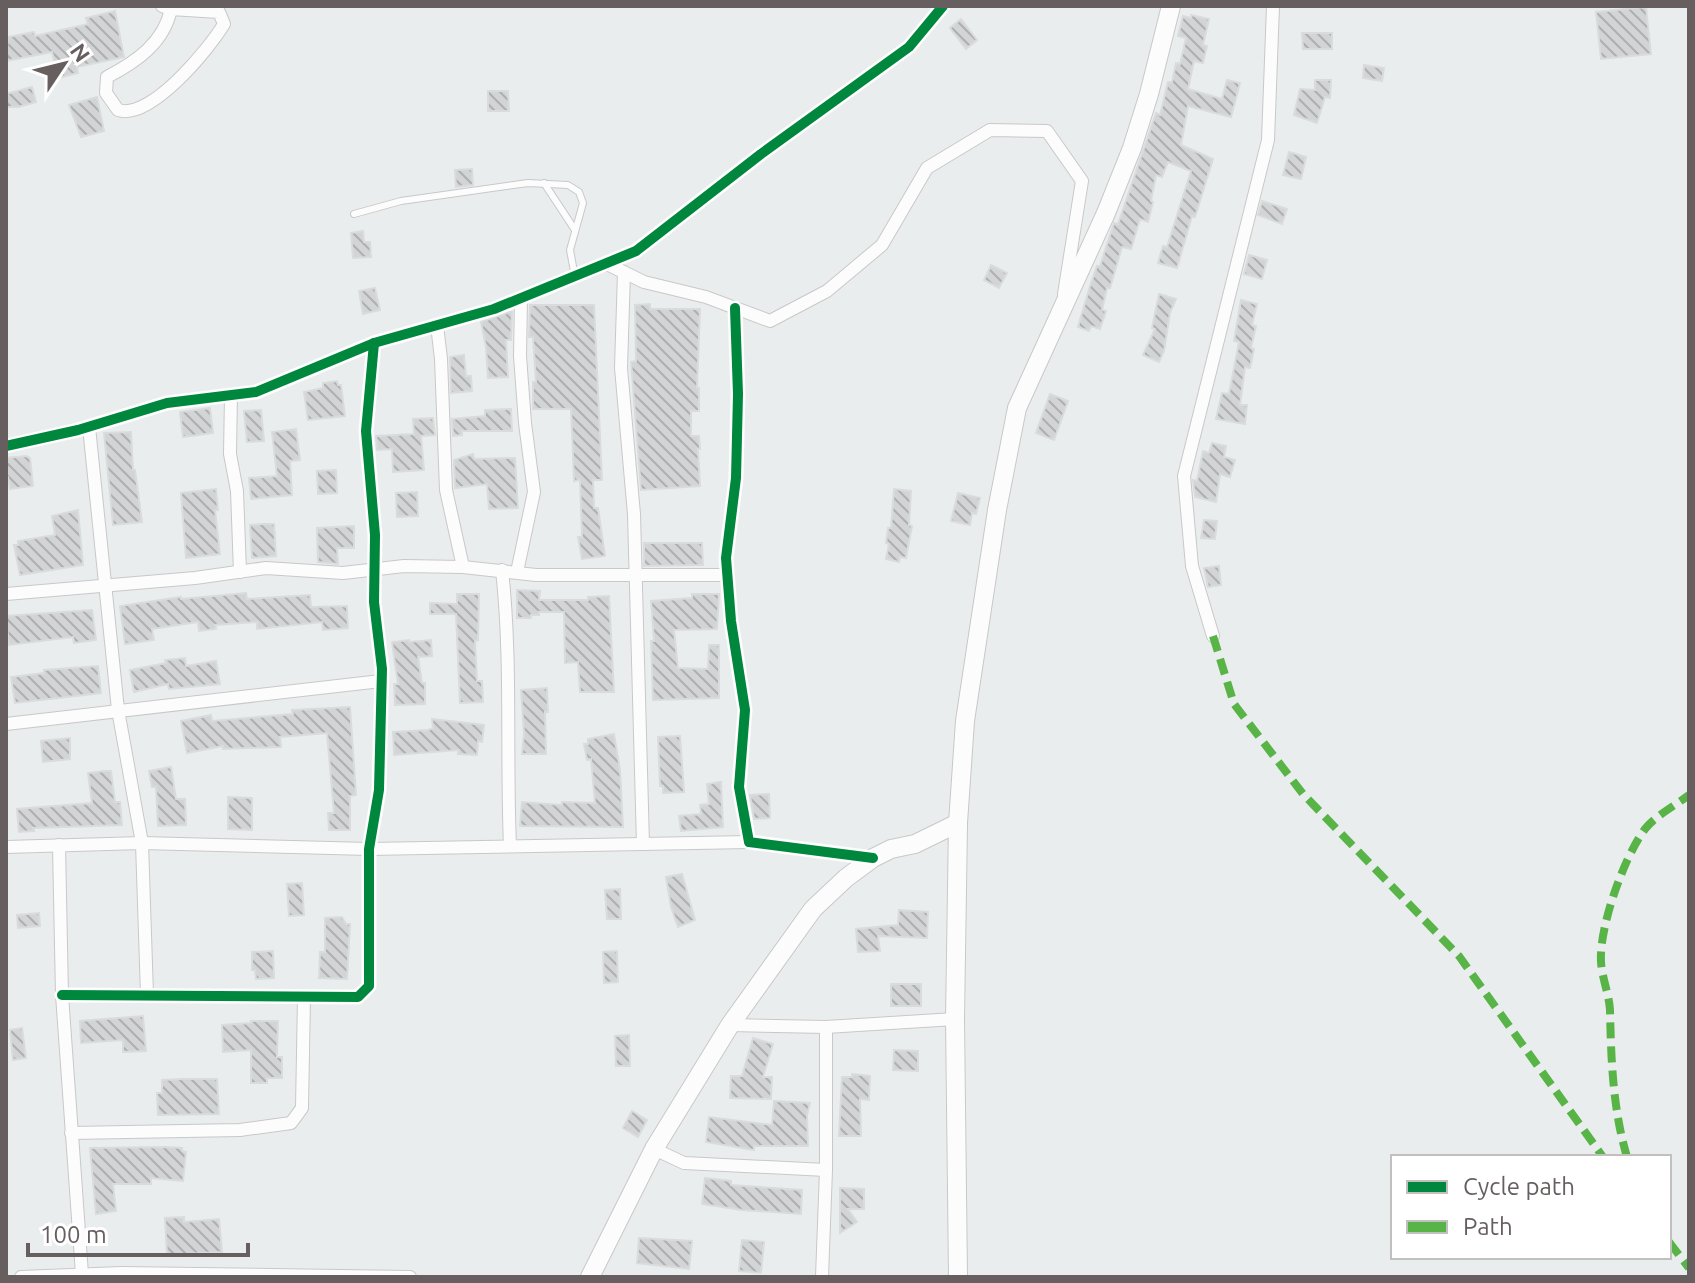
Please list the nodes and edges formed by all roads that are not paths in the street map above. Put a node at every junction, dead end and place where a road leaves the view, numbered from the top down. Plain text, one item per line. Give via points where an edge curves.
1 (943, 6) edge
2 (1171, 6) edge
3 (1273, 6) edge
4 (167, 8) edge
5 (544, 183) junction
6 (354, 214) dead end
7 (575, 230) junction
8 (607, 264) junction
9 (624, 272) junction
10 (575, 277) junction
11 (521, 298) junction
12 (735, 308) junction
13 (1062, 309) junction
14 (437, 325) junction
15 (374, 343) junction
16 (231, 395) junction
17 (89, 427) junction
18 (6, 446) edge
19 (463, 567) junction
20 (375, 569) junction
21 (502, 570) junction
22 (240, 572) junction
23 (517, 572) junction
24 (634, 574) junction
25 (727, 575) junction
26 (105, 585) junction
27 (6, 594) edge
28 (1213, 636) dead end
29 (381, 681) junction
30 (118, 710) junction
31 (6, 724) edge
32 (958, 823) junction
33 (749, 842) junction
34 (142, 843) junction
35 (643, 844) junction
36 (59, 845) junction
37 (510, 846) junction
38 (6, 847) edge
39 (369, 849) junction
40 (873, 858) junction
41 (62, 995) junction
42 (147, 995) junction
43 (304, 997) junction
44 (955, 1019) junction
45 (730, 1025) junction
46 (826, 1027) junction
47 (71, 1133) junction
48 (654, 1149) junction
49 (826, 1170) junction
50 (82, 1274) junction
51 (6, 1277) edge
52 (19, 1277) edge
53 (410, 1277) edge
54 (590, 1277) edge
55 (822, 1277) edge
56 (958, 1277) edge

1 - 8 street via 909,47 636,251
2 - 13 main road via 1132,148
3 - 28 street via 1268,140 1184,476 1192,566
4 - 4 street via 219,12 224,24 181,79 133,111 118,110 106,93 107,77 154,45 168,25
5 - 6 lane via 401,201
5 - 7 lane
5 - 7 lane via 568,185 579,192 584,208
7 - 10 lane via 570,250
8 - 9 street
8 - 10 street
9 - 12 street
9 - 24 street via 621,368
10 - 11 street
11 - 14 street
11 - 23 street via 520,356 534,492
12 - 13 street via 770,321 827,291 882,245 927,168 990,130 1047,131 1082,181
12 - 25 street via 736,478
13 - 32 main road via 1010,434 965,721
14 - 15 street
14 - 19 street via 446,490
15 - 16 street via 256,392
15 - 20 street via 366,431
16 - 17 street via 167,403
16 - 22 street
17 - 18 street
17 - 26 street
19 - 20 street
19 - 21 street
20 - 22 street
20 - 29 street
21 - 23 street
21 - 37 street via 508,621
22 - 26 street
23 - 24 street
24 - 25 street
24 - 35 street
25 - 33 street via 745,710 739,787
26 - 27 street
26 - 30 street
29 - 30 street
29 - 39 street via 379,790
30 - 31 street
30 - 34 street
32 - 40 main road
32 - 44 main road
33 - 35 street
33 - 40 street
34 - 36 street
34 - 39 street
34 - 42 street
35 - 37 street
36 - 38 street
36 - 41 street
37 - 39 street
39 - 43 street via 369,986 358,997
40 - 45 main road via 813,909
41 - 42 street
41 - 47 street
42 - 43 street
43 - 47 street via 302,1108 291,1123 240,1130
44 - 46 street
44 - 56 main road
45 - 46 street
45 - 48 main road
46 - 49 street
47 - 50 street
48 - 49 street via 684,1163
48 - 54 main road
49 - 55 street
50 - 52 street
50 - 53 street
51 - 52 street

